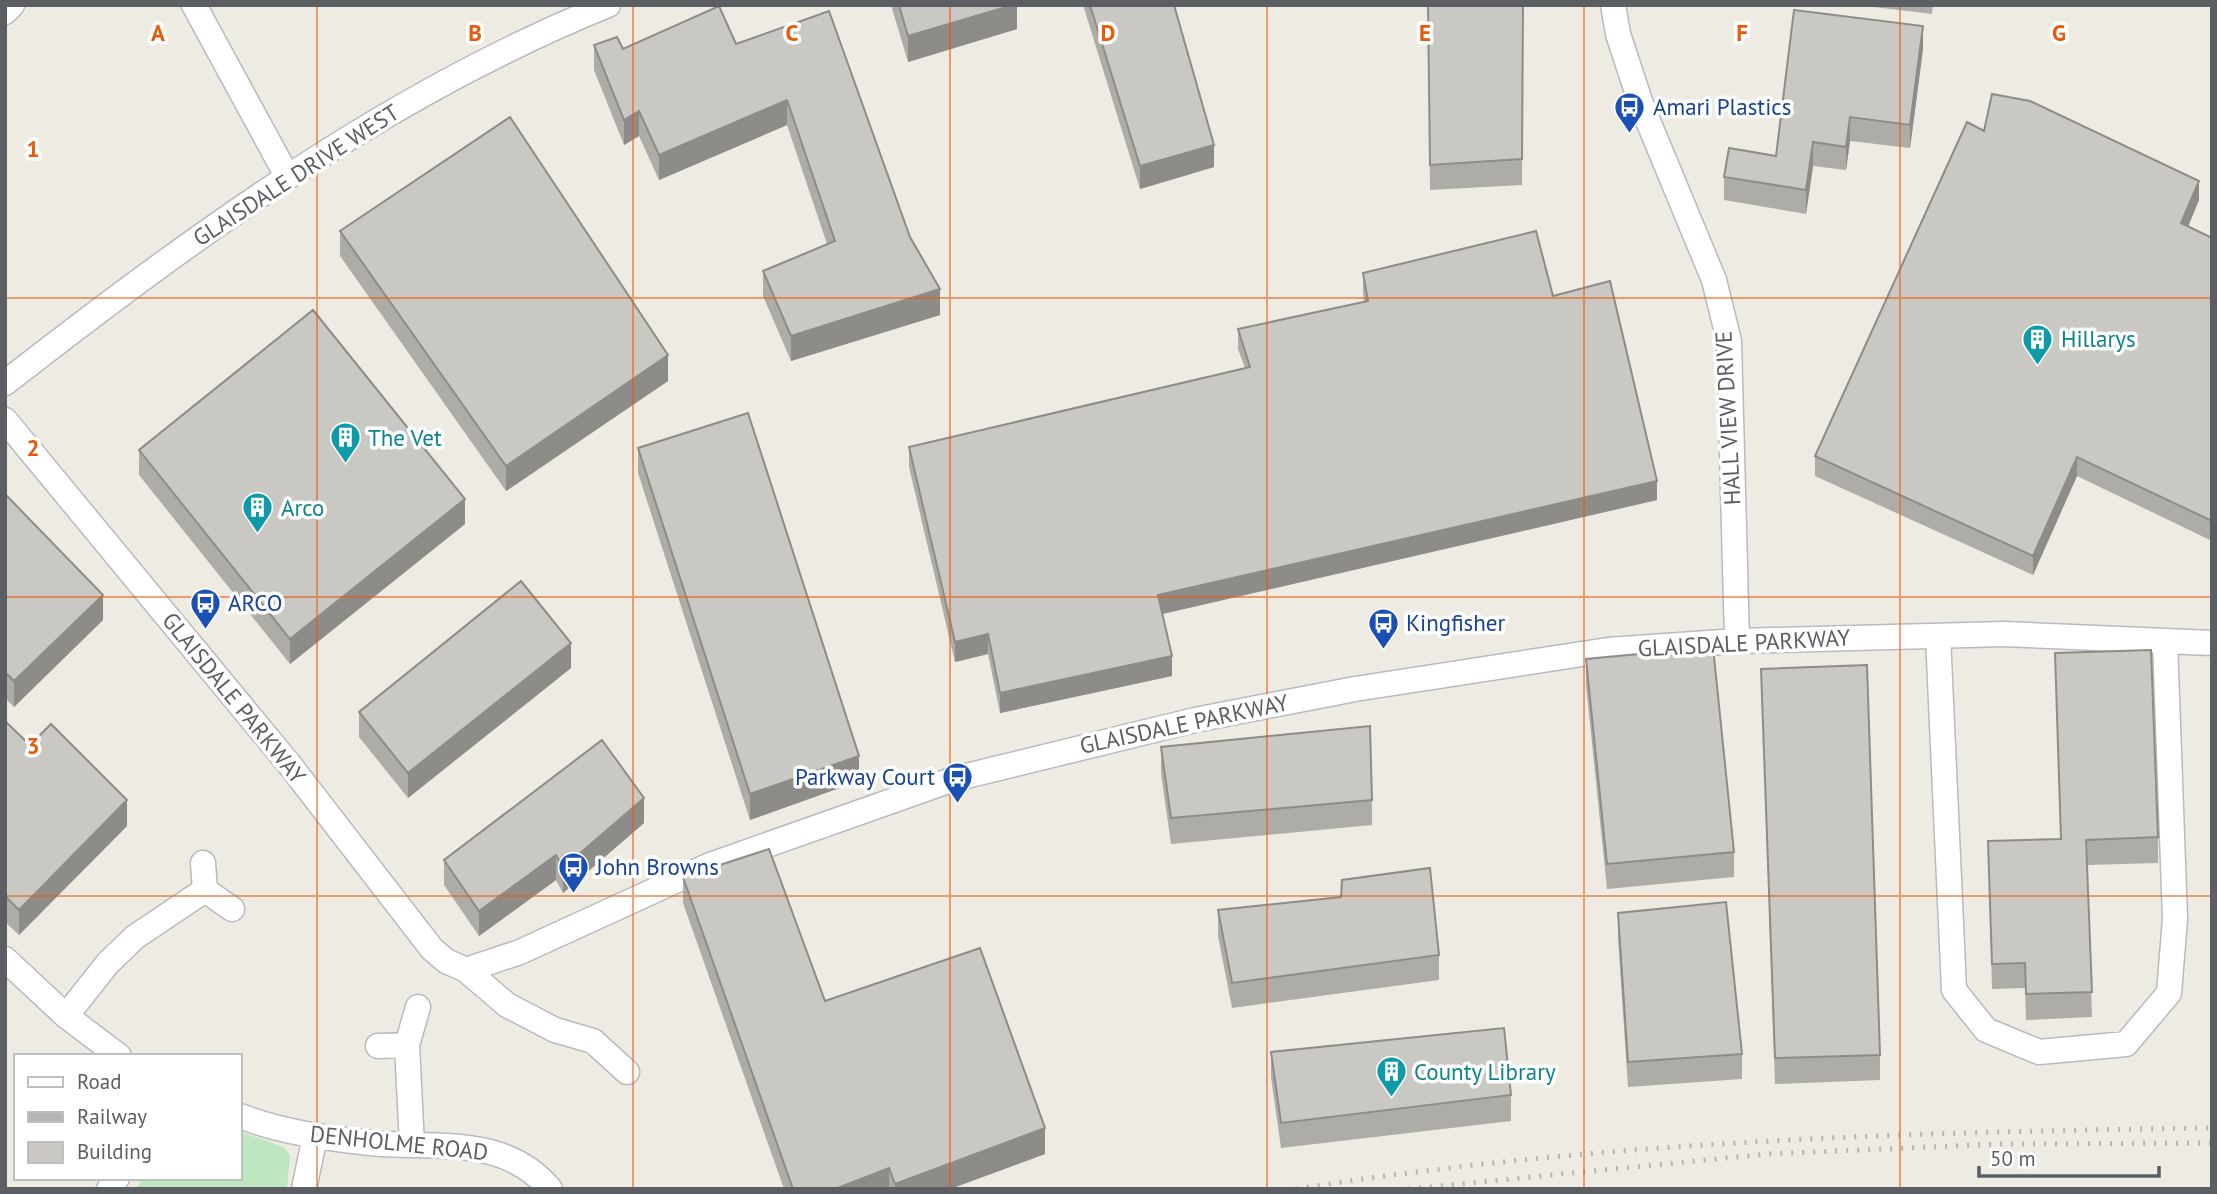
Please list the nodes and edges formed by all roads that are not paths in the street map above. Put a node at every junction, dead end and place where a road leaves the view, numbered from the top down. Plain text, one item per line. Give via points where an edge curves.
1 (12, 5) edge
2 (194, 5) edge
3 (608, 5) edge
4 (1613, 5) edge
5 (5, 12) edge
6 (287, 176) junction
7 (5, 383) edge
8 (5, 420) edge
9 (1938, 636) junction
10 (1737, 640) junction
11 (2165, 641) junction
12 (2212, 643) edge
13 (203, 863) dead end
14 (205, 890) junction
15 (232, 909) dead end
16 (5, 958) edge
17 (466, 970) junction
18 (418, 1007) dead end
19 (66, 1016) junction
20 (407, 1045) junction
21 (378, 1046) dead end
22 (117, 1054) edge
23 (627, 1072) dead end
24 (242, 1117) edge
25 (316, 1136) junction
26 (412, 1145) junction
27 (304, 1189) edge
28 (550, 1189) edge

1 - 5 street
2 - 6 street
3 - 6 street, GLAISDALE DRIVE WEST via 547,30 420,96
4 - 10 street, HALL VIEW DRIVE via 1641,104 1714,280 1728,341
6 - 7 street, GLAISDALE DRIVE WEST via 144,276
8 - 17 street, GLAISDALE PARKWAY via 289,764 432,949
9 - 10 street, GLAISDALE PARKWAY
9 - 11 street, GLAISDALE PARKWAY
9 - 11 street via 1954,990 1986,1030 2039,1052 2126,1044 2169,993 2175,919
10 - 17 street, GLAISDALE PARKWAY via 1608,650 1355,689 1036,757 954,779 710,865 520,952
11 - 12 street, GLAISDALE PARKWAY
13 - 14 street
14 - 15 street
14 - 19 street via 135,937
16 - 19 street
17 - 23 street, GLAISDALE PARKWAY via 507,1005 555,1030 593,1041
18 - 20 street
19 - 22 street
20 - 21 street
20 - 26 street
24 - 25 street, DENHOLME ROAD
25 - 26 street, DENHOLME ROAD
25 - 27 street
26 - 28 street, DENHOLME ROAD via 492,1151 528,1169

